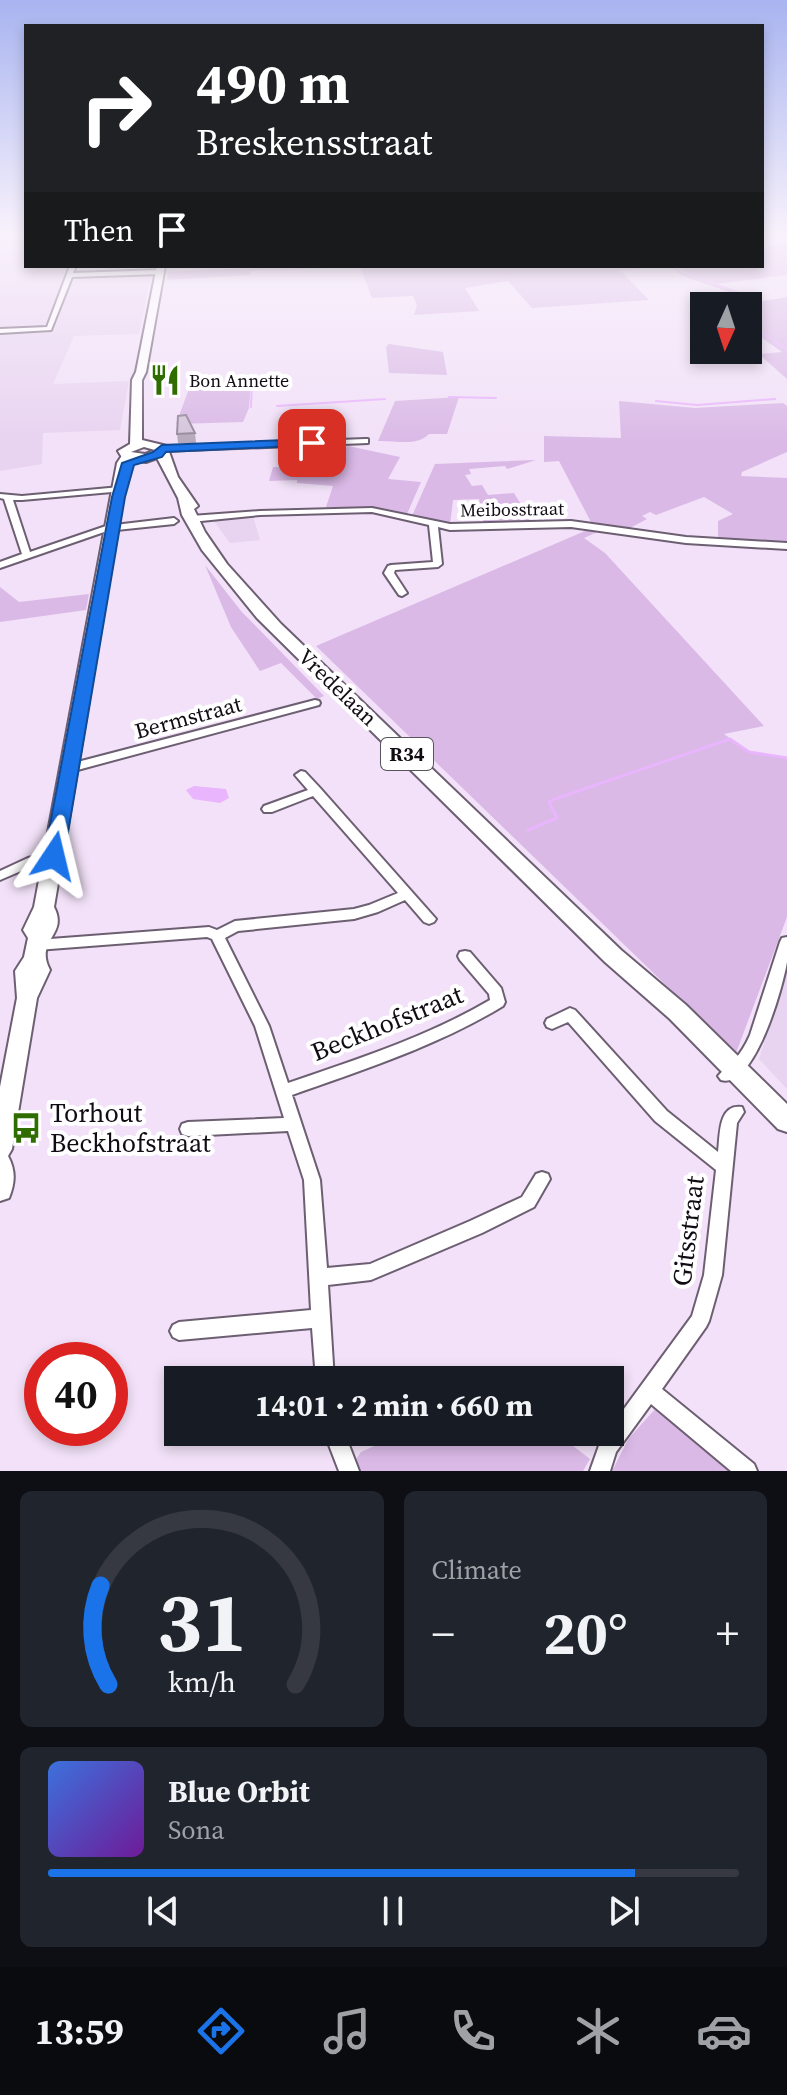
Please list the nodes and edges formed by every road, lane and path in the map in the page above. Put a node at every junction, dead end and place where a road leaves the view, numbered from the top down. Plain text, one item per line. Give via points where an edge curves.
1 (58, 306) edge
2 (153, 306) edge
3 (0, 331) edge
4 (365, 441) dead end
5 (143, 443) junction
6 (161, 451) junction
7 (138, 457) junction
8 (167, 466) junction
9 (120, 489) junction
10 (4, 497) edge
11 (195, 519) junction
12 (174, 521) dead end
13 (433, 524) junction
14 (114, 528) junction
15 (787, 546) edge
16 (27, 555) junction
17 (0, 565) edge
18 (402, 593) dead end
19 (315, 703) dead end
20 (70, 768) junction
21 (301, 775) dead end
22 (316, 791) junction
23 (268, 809) dead end
24 (54, 856) junction
25 (0, 876) edge
26 (407, 894) junction
27 (429, 919) dead end
28 (217, 936) junction
29 (36, 947) junction
30 (784, 948) edge
31 (465, 956) dead end
32 (552, 1023) dead end
33 (738, 1066) junction
34 (285, 1091) junction
35 (736, 1112) dead end
36 (787, 1121) edge
37 (295, 1124) junction
38 (188, 1129) dead end
39 (787, 1134) edge
40 (0, 1149) edge
41 (0, 1164) edge
42 (722, 1165) junction
43 (542, 1179) dead end
44 (0, 1190) edge
45 (317, 1278) junction
46 (319, 1318) junction
47 (179, 1331) dead end
48 (324, 1366) edge
49 (650, 1391) junction
50 (339, 1446) edge
51 (349, 1471) edge
52 (600, 1471) edge
53 (747, 1471) edge

1 - 3 street via 49,329
2 - 5 main road via 141,372
4 - 6 street
5 - 6 main road
5 - 7 main road via 124,451
6 - 7 main road
6 - 8 main road, Vredelaan / R34
7 - 8 main road
7 - 9 street via 129,463
8 - 11 main road, Vredelaan / R34
9 - 10 street
9 - 14 street
10 - 16 street
11 - 13 street, Meibosstraat via 351,509
11 - 33 main road, Vredelaan / R34 via 231,580 275,627 613,956
12 - 14 street
13 - 15 street, Meibosstraat via 571,524 686,540
13 - 18 street via 436,566 392,576
14 - 16 street
14 - 20 street
16 - 17 street
19 - 20 street, Bermstraat
20 - 24 street
21 - 22 street
22 - 23 street
22 - 26 street
24 - 25 street
24 - 29 street via 44,907 48,929
26 - 27 street
26 - 28 street via 354,914 235,926
28 - 29 street via 209,932
28 - 34 street via 262,1026
29 - 40 street via 40,970 27,998
30 - 33 street
31 - 34 street, Beckhofstraat via 496,992 498,1002 469,1021
32 - 42 street via 570,1014 661,1116
33 - 36 main road, Vredelaan / R34
33 - 39 main road, Vredelaan / R34
34 - 37 street
35 - 42 street, Gitsstraat via 729,1121
37 - 38 street
37 - 45 street via 312,1180
41 - 44 street
42 - 49 street, Gitsstraat via 715,1262 700,1321
43 - 45 street via 528,1202 476,1227 371,1272
45 - 46 street
46 - 47 street
46 - 48 street
49 - 52 street, Gitsstraat via 608,1447
49 - 53 street
50 - 51 street

